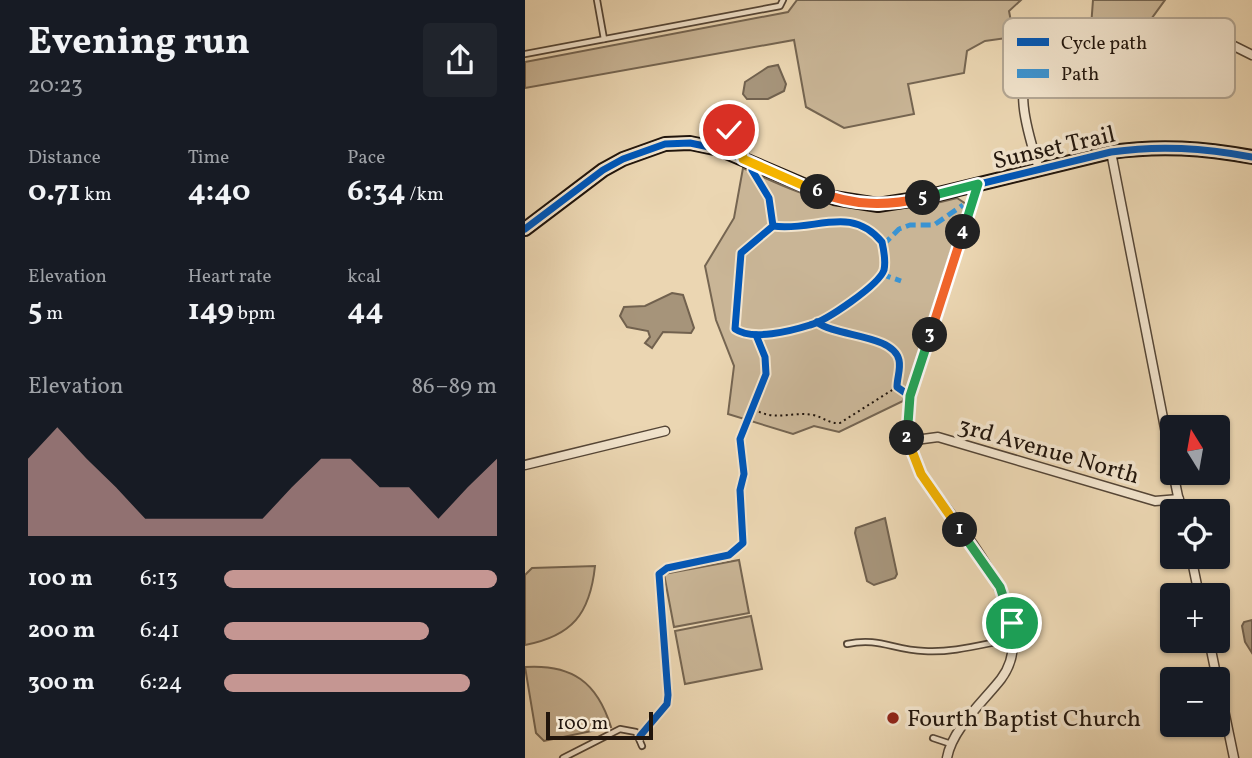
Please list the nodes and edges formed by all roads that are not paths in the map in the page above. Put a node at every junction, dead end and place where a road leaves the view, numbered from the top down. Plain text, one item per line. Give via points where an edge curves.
1 (597, 0) edge
2 (783, 0) edge
3 (604, 39) junction
4 (1235, 46) edge
5 (525, 54) edge
6 (1252, 55) edge
7 (1026, 98) edge
8 (716, 148) junction
9 (1111, 152) junction
10 (1252, 157) edge
11 (743, 159) junction
12 (1039, 169) junction
13 (978, 184) junction
14 (525, 229) edge
15 (1162, 415) edge
16 (665, 431) dead end
17 (908, 441) junction
18 (525, 464) edge
19 (1176, 485) edge
20 (1179, 499) edge
21 (1160, 501) edge
22 (1015, 638) junction
23 (848, 644) dead end
24 (1230, 737) edge
25 (933, 738) dead end
26 (951, 744) junction
27 (642, 746) dead end
28 (563, 758) edge
29 (947, 758) edge
30 (1234, 758) edge

1 - 3 lane
2 - 3 lane via 780,6
3 - 5 lane
4 - 6 street
7 - 12 street via 1025,114
8 - 11 street, Sunset Trail
8 - 11 lane via 723,133 733,130 740,138
8 - 14 street, Sunset Trail via 675,143 633,155 589,180
9 - 10 street, Sunset Trail via 1174,146
9 - 12 street, Sunset Trail
9 - 15 street
11 - 13 street, Sunset Trail via 812,190 855,203 900,203
12 - 13 street, Sunset Trail
13 - 17 street via 910,396
16 - 18 street
17 - 21 street, 3rd Avenue North via 938,438
17 - 22 street via 921,474 1000,587
19 - 20 street
22 - 23 lane via 933,652 871,640
22 - 26 street via 1010,665
24 - 30 street
25 - 26 lane
26 - 29 street
27 - 28 lane via 636,732 620,729

